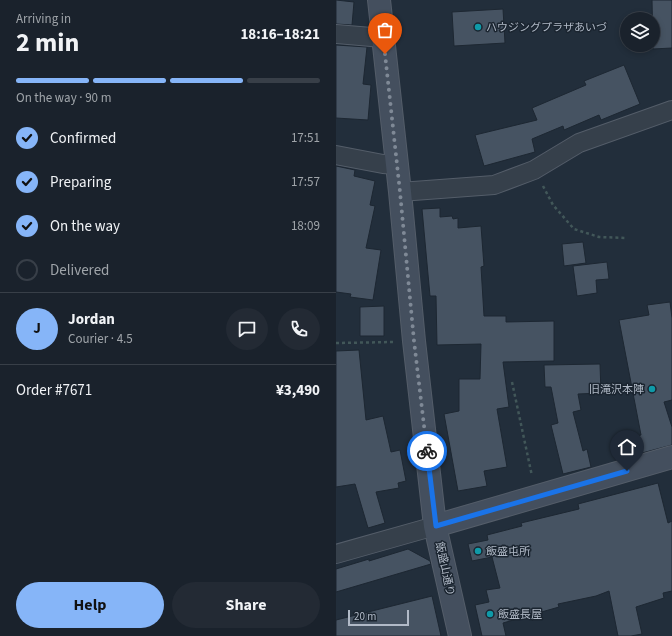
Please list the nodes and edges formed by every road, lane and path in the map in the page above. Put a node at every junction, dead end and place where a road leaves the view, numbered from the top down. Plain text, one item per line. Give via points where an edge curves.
1 (379, 0) edge
2 (336, 34) edge
3 (383, 38) junction
4 (672, 110) edge
5 (336, 155) edge
6 (397, 165) junction
7 (534, 170) junction
8 (400, 192) junction
9 (627, 238) dead end
10 (414, 341) junction
11 (336, 343) edge
12 (512, 382) dead end
13 (672, 458) edge
14 (536, 498) junction
15 (436, 526) junction
16 (336, 554) edge
17 (460, 636) edge

1 - 3 street, 飯盛山通り
2 - 3 street
3 - 6 street, 飯盛山通り
4 - 7 street via 579,143
5 - 6 street
6 - 8 street, 飯盛山通り
7 - 8 street via 494,185
7 - 9 path via 553,205 574,229 598,237
8 - 10 street, 飯盛山通り
10 - 11 path
10 - 15 street, 飯盛山通り
12 - 14 path
13 - 14 street
14 - 15 street
15 - 16 street
15 - 17 street, 飯盛山通り

